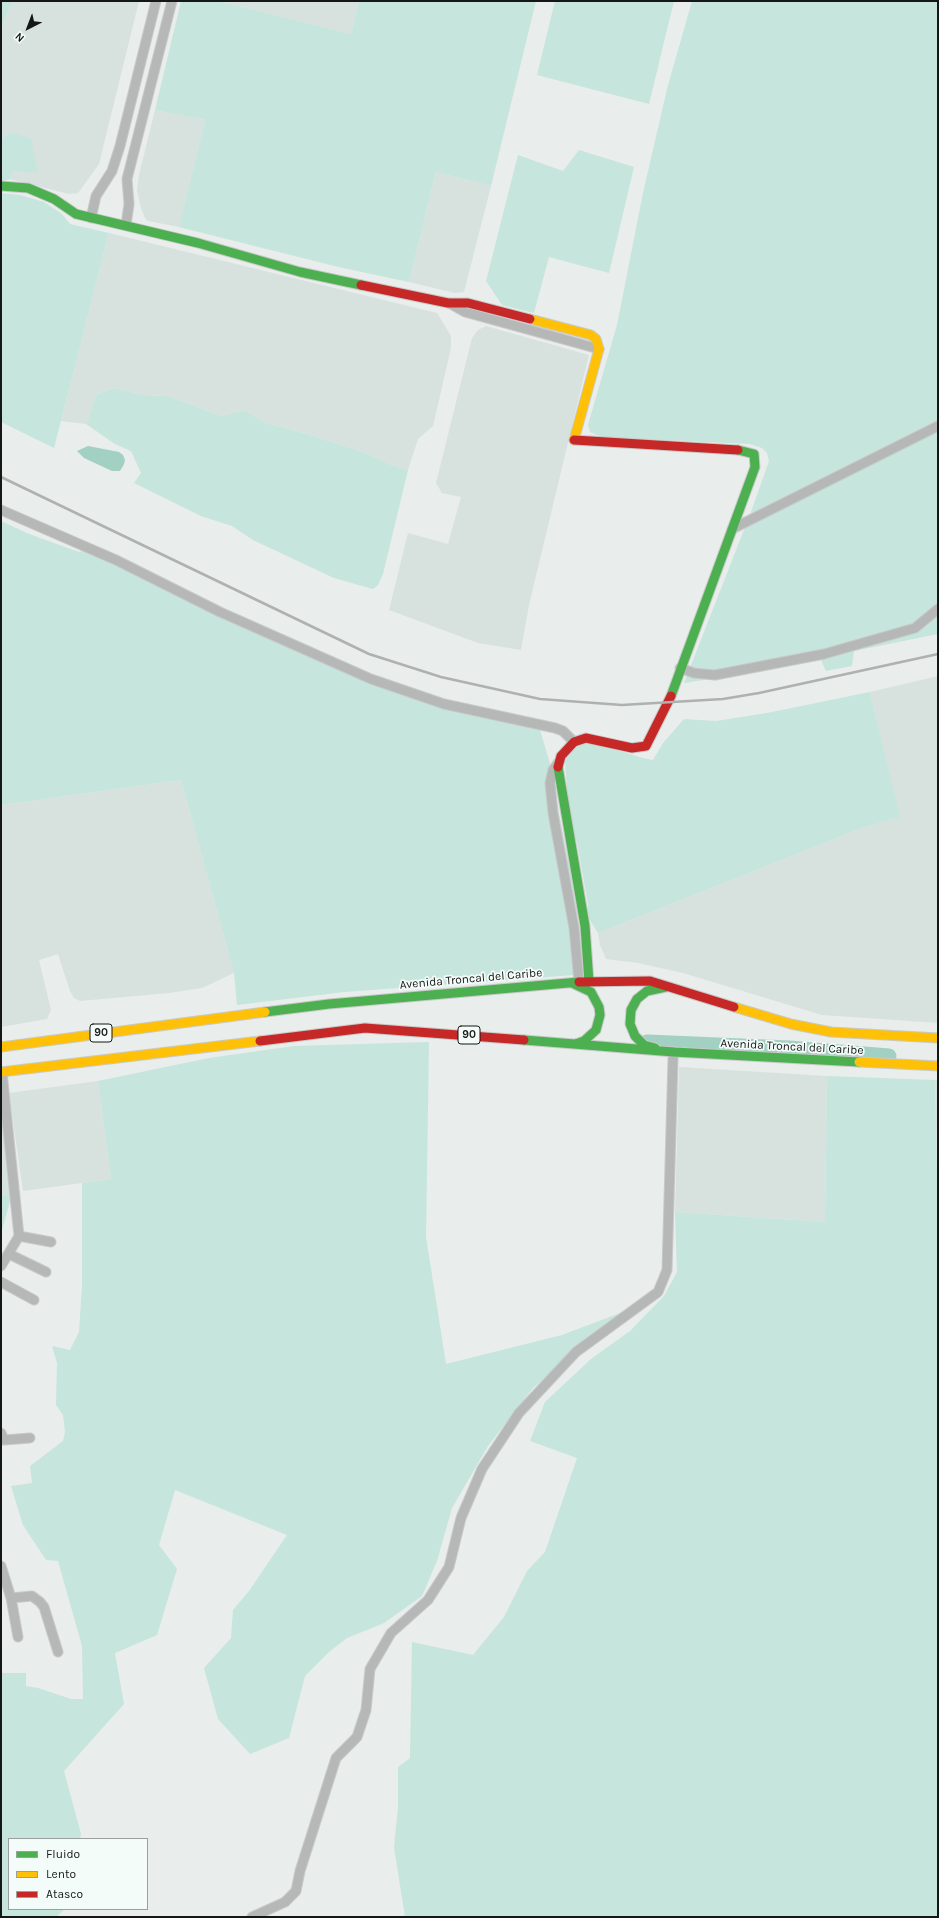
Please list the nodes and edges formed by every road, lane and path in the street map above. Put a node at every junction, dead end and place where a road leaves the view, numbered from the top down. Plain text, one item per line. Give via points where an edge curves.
1 (156, 1) edge
2 (172, 1) edge
3 (1, 186) edge
4 (91, 218) junction
5 (126, 225) junction
6 (937, 428) edge
7 (1, 510) edge
8 (732, 529) junction
9 (938, 609) edge
10 (680, 668) junction
11 (574, 742) junction
12 (558, 763) junction
13 (574, 982) junction
14 (589, 982) junction
15 (672, 987) junction
16 (938, 1038) edge
17 (576, 1044) junction
18 (1, 1047) edge
19 (674, 1052) junction
20 (938, 1066) edge
21 (2, 1072) edge
22 (19, 1236) junction
23 (51, 1242) dead end
24 (9, 1254) junction
25 (1, 1266) edge
26 (46, 1272) dead end
27 (1, 1282) edge
28 (34, 1300) dead end
29 (1, 1433) edge
30 (30, 1438) dead end
31 (1, 1566) edge
32 (11, 1598) junction
33 (18, 1637) dead end
34 (58, 1652) dead end
35 (252, 1917) edge

1 - 4 street via 120,146 112,171 96,196
2 - 5 street via 127,180 129,204
3 - 4 main road via 28,188 76,214
4 - 5 main road
5 - 8 main road via 300,272 448,302 468,303 591,335 596,339 599,350 574,440 741,450 754,454 755,467
6 - 8 street
7 - 11 street via 116,560 220,612 371,679 444,704 555,728
8 - 10 main road
9 - 10 street via 915,628 824,654 715,675 694,673
10 - 11 main road via 668,704 646,746 632,748 586,738
11 - 12 main road
12 - 13 street via 553,770 550,783 574,928
12 - 14 main road via 585,926
13 - 14 main road, Avenida Troncal del Caribe / 90
13 - 17 main road via 591,992 596,999 600,1015 596,1030 584,1041
13 - 18 main road, Avenida Troncal del Caribe / 90 via 330,1004
14 - 15 main road, Avenida Troncal del Caribe / 90 via 650,982
15 - 16 main road, Avenida Troncal del Caribe / 90 via 791,1024 825,1030
15 - 19 main road via 647,991 637,999 631,1010 630,1024 635,1036 644,1045
17 - 19 main road, Avenida Troncal del Caribe / 90
17 - 21 main road, Avenida Troncal del Caribe / 90 via 365,1028
19 - 20 main road, Avenida Troncal del Caribe / 90
19 - 35 street via 667,1270 658,1292 576,1352 519,1413 482,1470 461,1518 448,1567 428,1600 391,1633 370,1668 366,1710 357,1736 336,1758 300,1871 296,1892 285,1902
21 - 22 street
22 - 23 street
22 - 24 street
24 - 25 street
24 - 26 street
27 - 28 street
29 - 30 street via 4,1440
31 - 32 street
32 - 33 street
32 - 34 street via 32,1596 40,1602 44,1607

